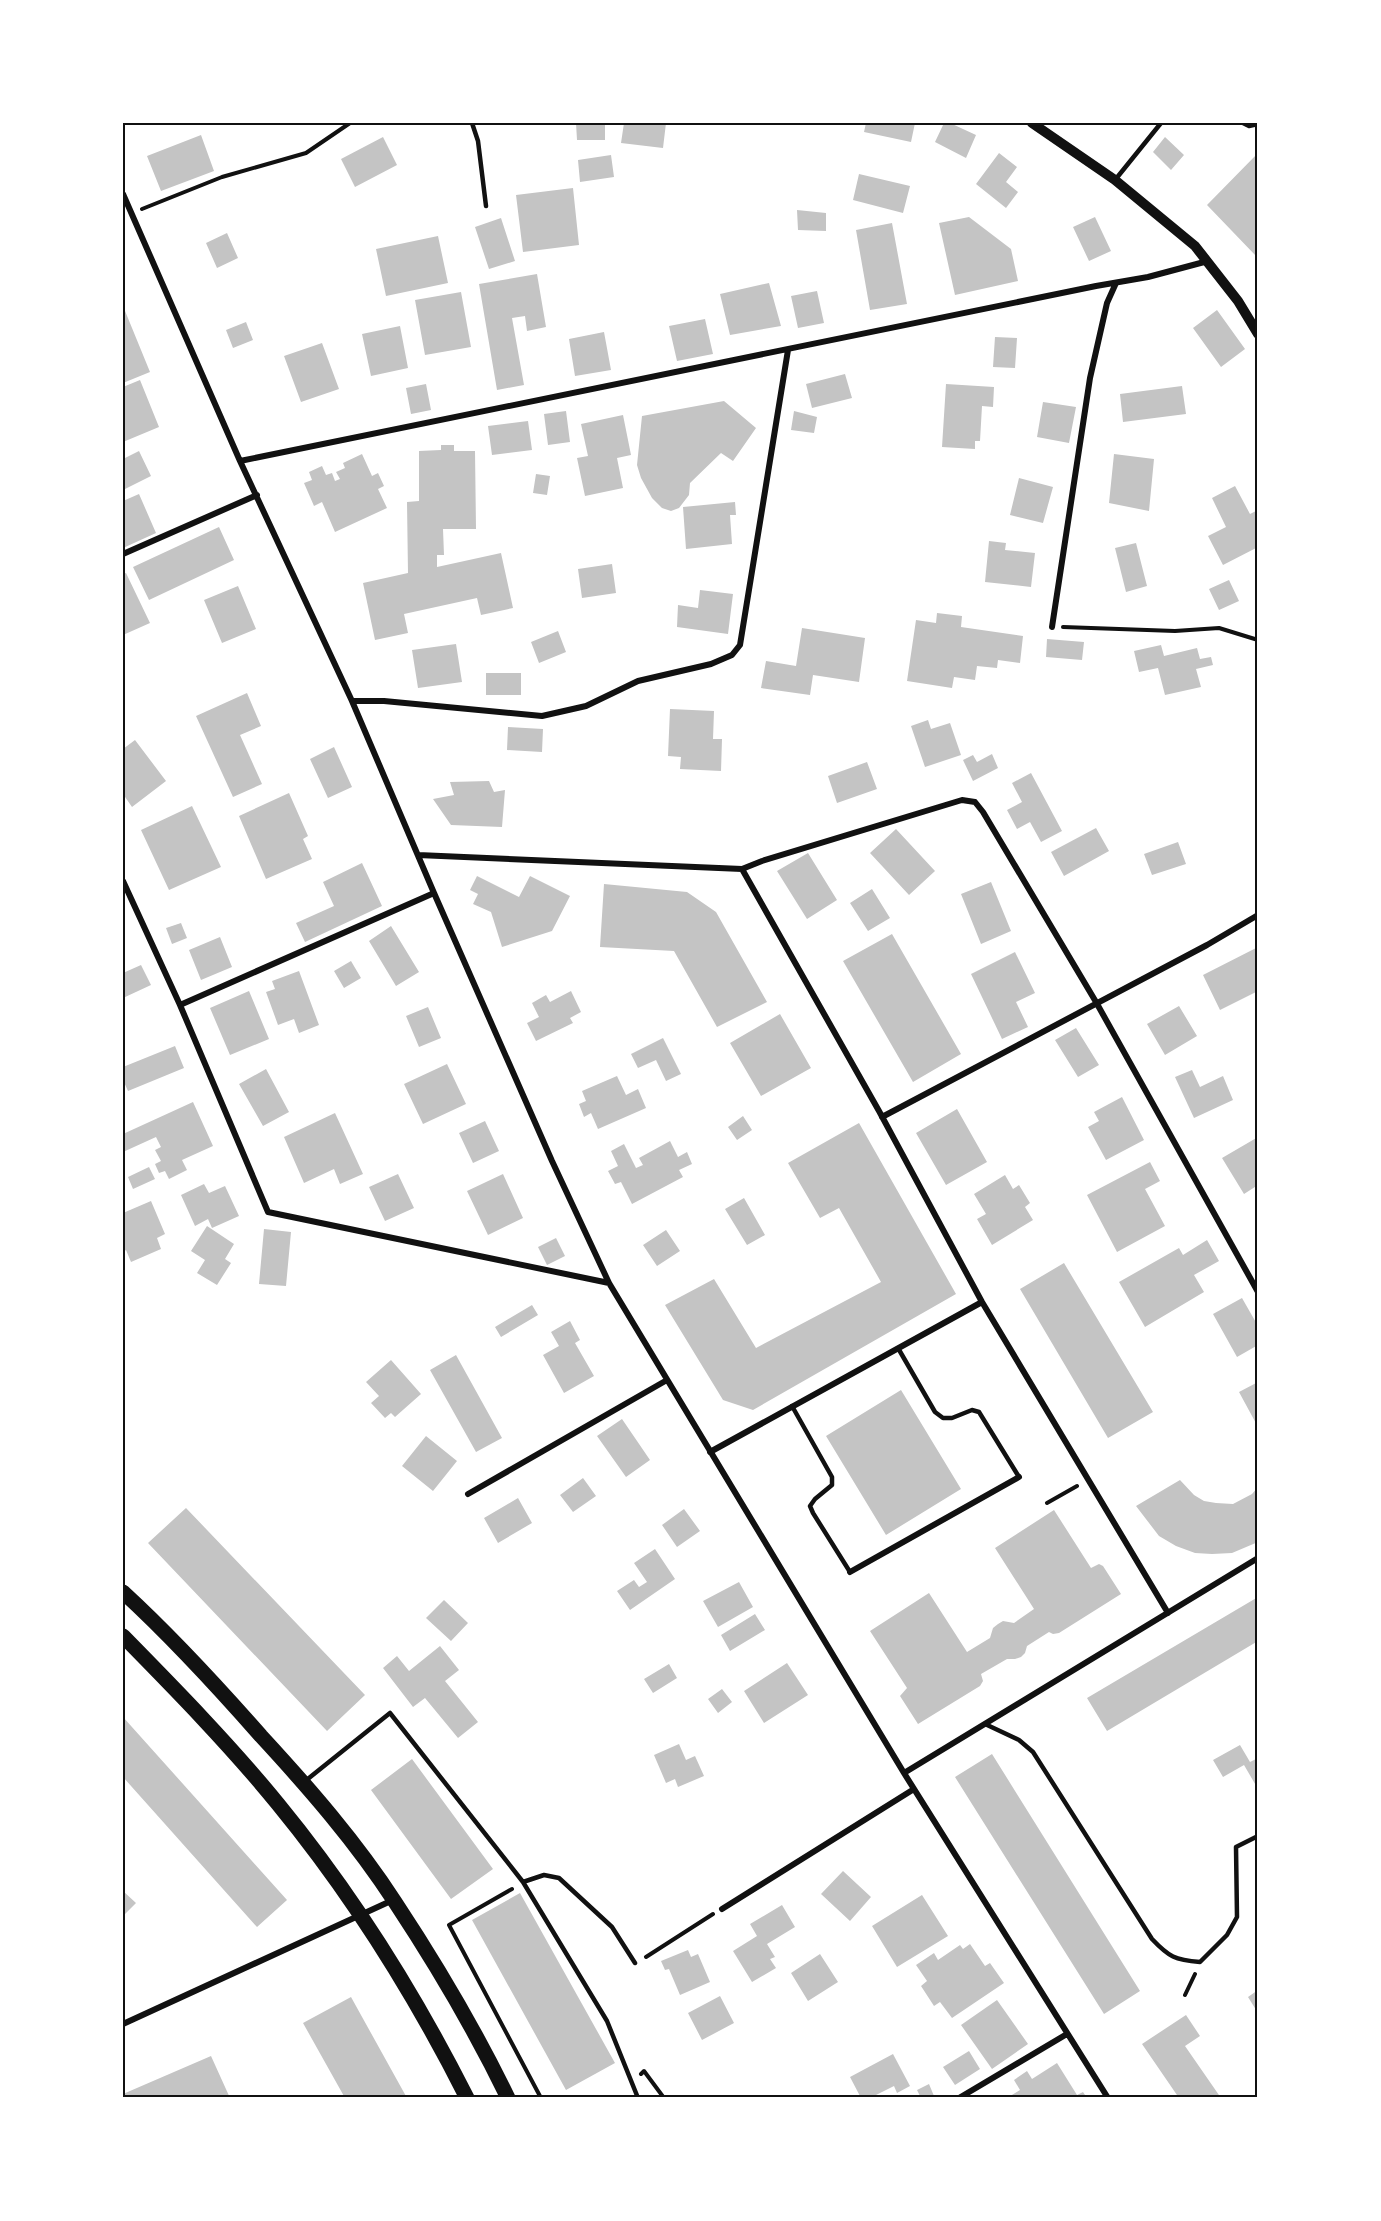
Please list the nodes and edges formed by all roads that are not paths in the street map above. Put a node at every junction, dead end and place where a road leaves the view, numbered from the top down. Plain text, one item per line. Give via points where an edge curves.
1 (472, 123) edge
2 (1032, 123) edge
3 (1161, 123) edge
4 (1243, 123) edge
5 (1258, 124) edge
6 (1114, 180) junction
7 (123, 194) edge
8 (486, 206) dead end
9 (1208, 261) junction
10 (1116, 283) junction
11 (1258, 334) edge
12 (788, 350) junction
13 (240, 461) junction
14 (257, 495) junction
15 (123, 554) edge
16 (1052, 627) road end
17 (352, 701) junction
18 (418, 855) junction
19 (742, 869) junction
20 (123, 881) edge
21 (434, 893) junction
22 (1258, 915) edge
23 (1096, 1002) junction
24 (180, 1005) junction
25 (882, 1117) junction
26 (609, 1283) junction
27 (1258, 1292) edge
28 (982, 1302) junction
29 (898, 1348) junction
30 (666, 1380) junction
31 (792, 1406) junction
32 (710, 1452) junction
33 (1019, 1477) joint
34 (468, 1494) dead end
35 (1258, 1558) edge
36 (850, 1572) joint
37 (123, 1592) edge
38 (1168, 1612) junction
39 (123, 1636) edge
40 (985, 1724) junction
41 (904, 1773) junction
42 (303, 1782) junction
43 (914, 1789) junction
44 (1258, 1836) edge
45 (523, 1882) junction
46 (394, 1900) junction
47 (722, 1909) road end
48 (360, 1916) junction
49 (635, 1963) road end
50 (123, 2024) edge
51 (1067, 2034) junction
52 (467, 2098) edge
53 (508, 2098) edge
54 (638, 2098) edge
55 (959, 2098) edge
56 (1108, 2098) edge

1 - 8 lane
2 - 6 street
3 - 6 lane
4 - 5 lane
6 - 9 street
7 - 13 street
9 - 10 street
9 - 11 street
10 - 12 street
10 - 16 street via 1107,303 1090,378
12 - 13 street
12 - 17 street via 740,645 732,656 638,681 586,706 542,716
13 - 14 street
14 - 15 street
14 - 17 street
17 - 18 street
18 - 19 street
18 - 21 street
19 - 23 street via 962,800 975,802
19 - 25 street
20 - 24 street
21 - 24 street
21 - 26 street
22 - 23 street
23 - 25 street
23 - 27 street
24 - 26 street via 268,1212
25 - 28 street
26 - 30 street
28 - 29 street
28 - 38 street
29 - 31 street
29 - 33 lane via 934,1412 943,1418 972,1410 979,1412
30 - 32 street
30 - 34 street
31 - 32 street
31 - 36 lane via 832,1477 832,1485 810,1506
32 - 41 street
33 - 36 street
35 - 38 street
37 - 42 main road via 187,1655
38 - 40 street
39 - 48 main road via 277,1803
40 - 41 street
40 - 44 lane via 1019,1740 1033,1752 1152,1940 1166,1954 1200,1962 1227,1935 1237,1917 1236,1847
41 - 43 street
42 - 45 lane via 390,1713
42 - 46 main road
43 - 47 street
43 - 51 street
45 - 49 lane via 544,1875 559,1878 612,1927
45 - 54 lane via 607,2021
46 - 48 street
46 - 53 main road via 461,2010
48 - 50 street
48 - 52 main road via 427,2024
51 - 55 street
51 - 56 street

